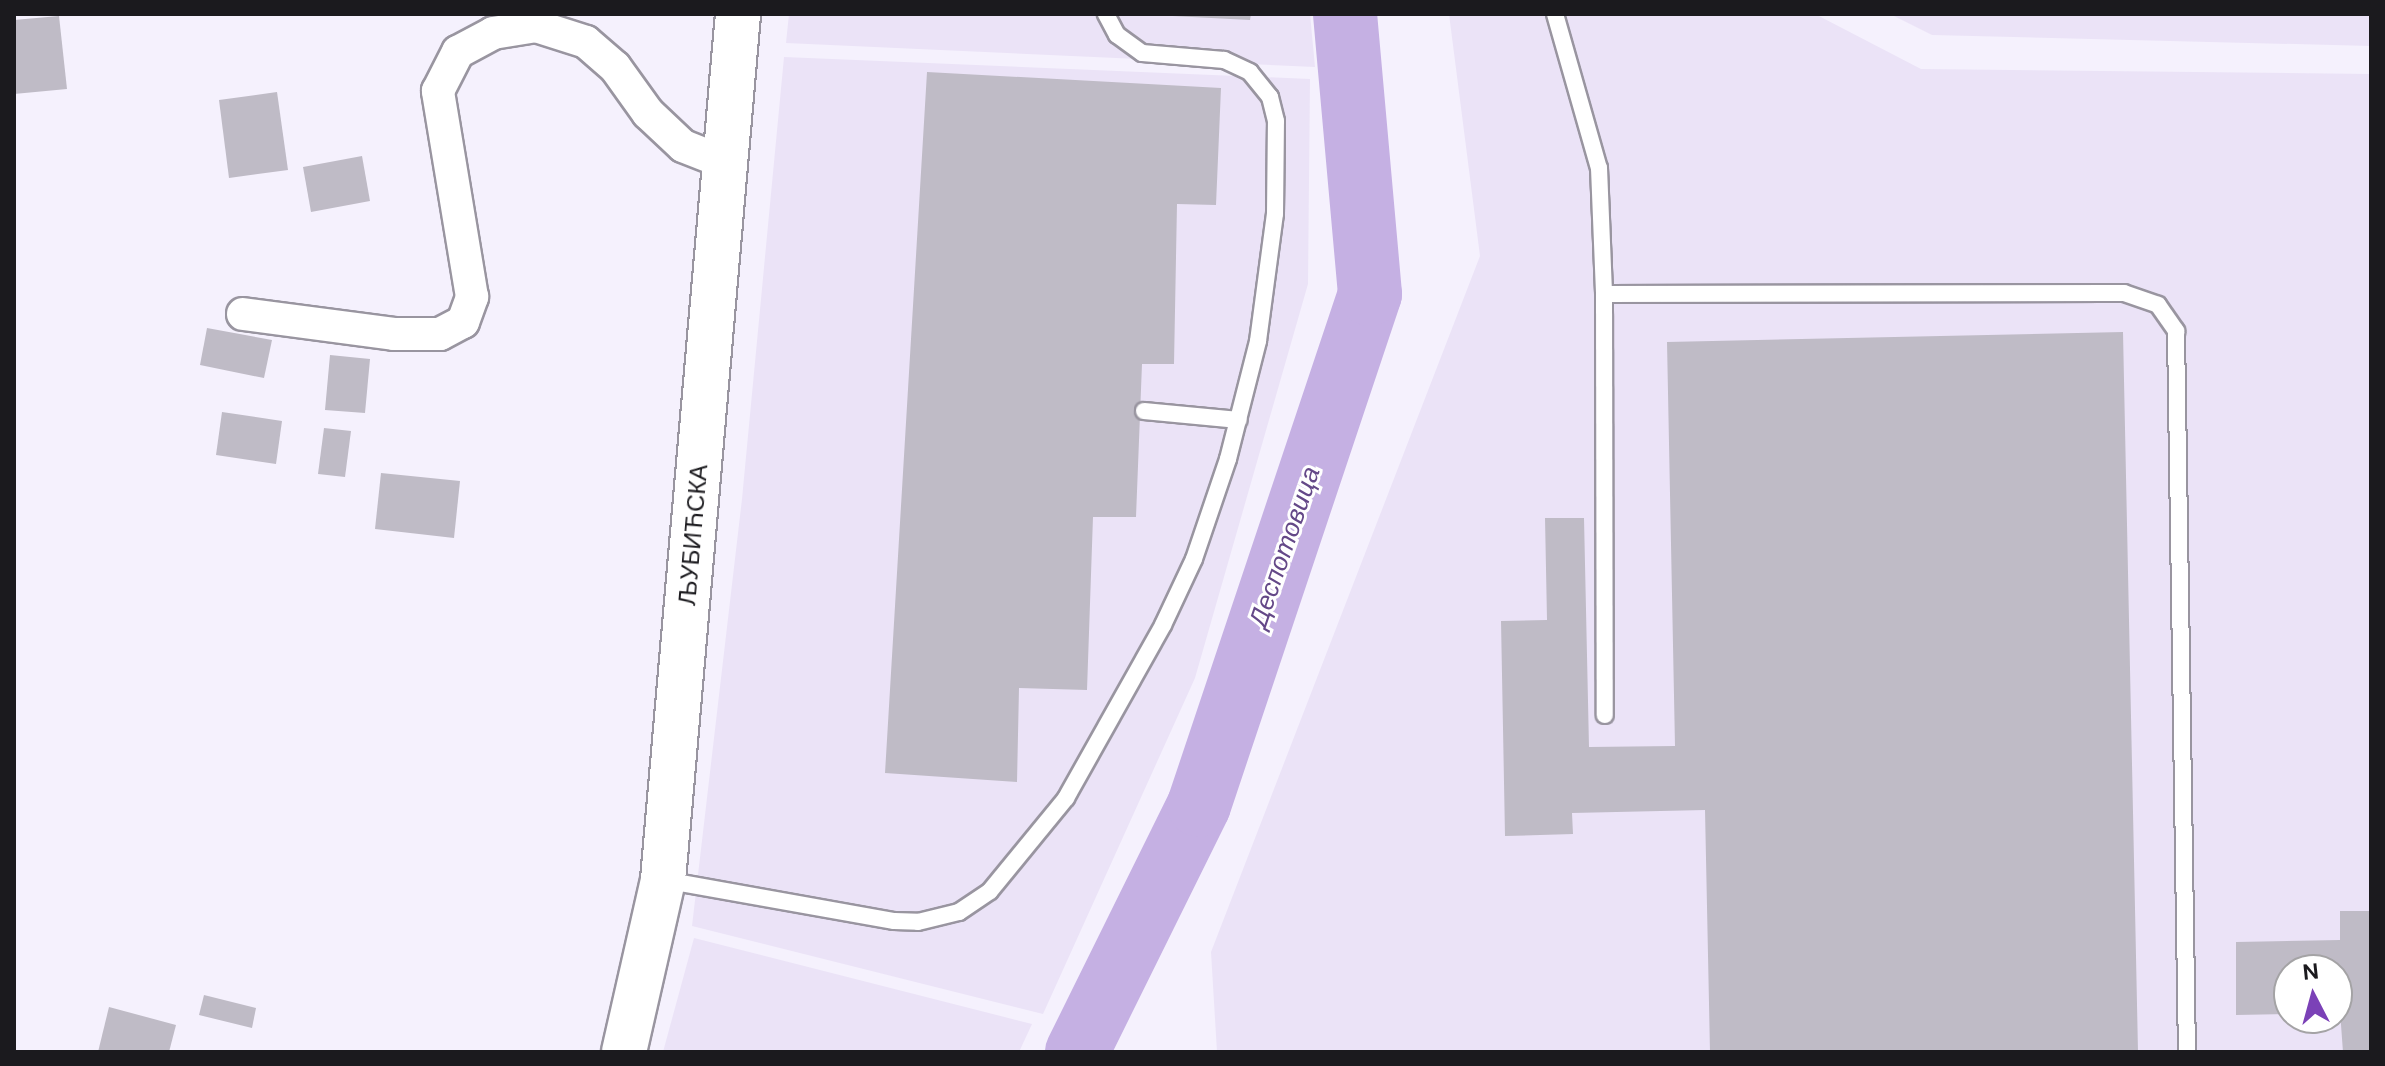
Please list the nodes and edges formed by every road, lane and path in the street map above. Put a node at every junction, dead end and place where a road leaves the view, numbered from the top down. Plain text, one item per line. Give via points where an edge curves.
1 (738, 14) edge
2 (1106, 14) edge
3 (1555, 14) edge
4 (726, 163) junction
5 (1604, 294) junction
6 (243, 314) dead end
7 (1144, 411) dead end
8 (1239, 420) junction
9 (1605, 715) dead end
10 (663, 880) junction
11 (624, 1052) edge
12 (2187, 1052) edge

1 - 4 street, ЉУБИЋСКА
2 - 8 lane via 1117,35 1142,53 1237,65 1261,83 1274,109 1269,277
3 - 5 lane via 1599,168
4 - 6 street via 683,146 648,113 615,67 586,42 536,26 493,33 458,52 438,91 472,297 463,322 440,334 394,334
4 - 10 street, ЉУБИЋСКА
5 - 9 lane
5 - 12 lane via 2124,293 2158,305 2176,331
7 - 8 lane
8 - 10 lane via 1194,559 1130,690 1066,798 975,903 941,918 894,921
10 - 11 street, ЉУБИЋСКА

